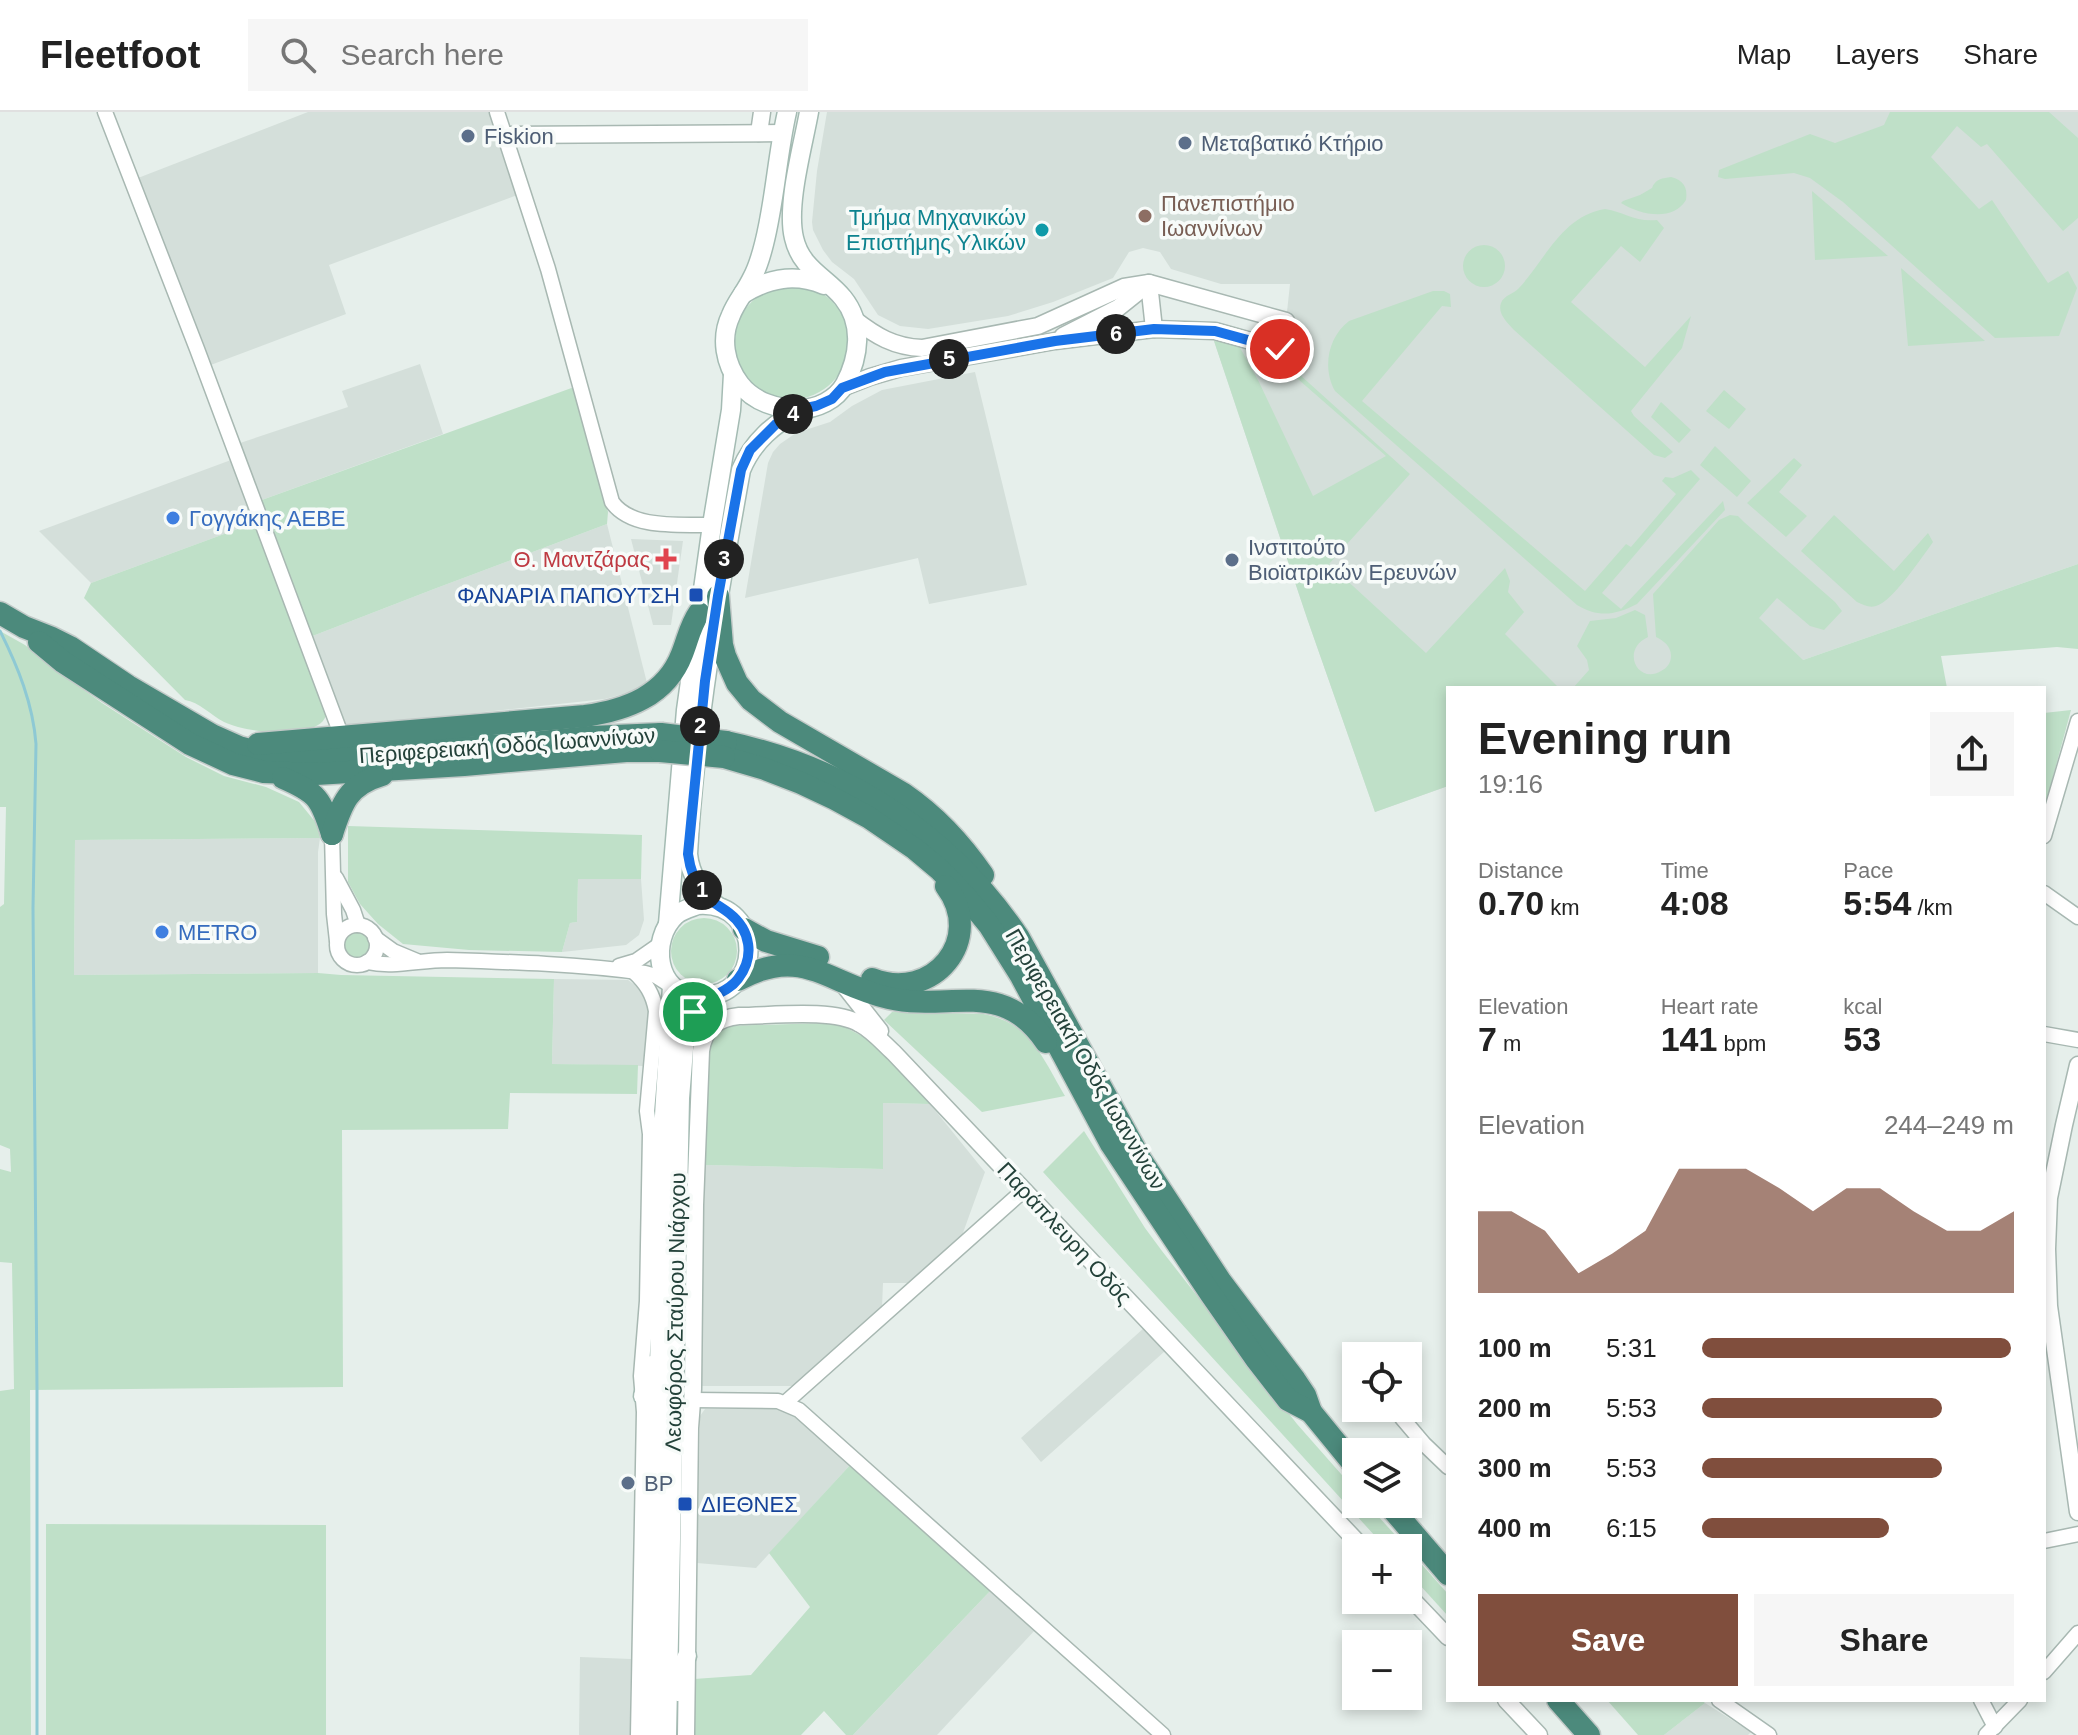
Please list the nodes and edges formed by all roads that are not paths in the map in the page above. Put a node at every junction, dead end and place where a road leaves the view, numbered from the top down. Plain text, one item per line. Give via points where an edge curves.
1 (105, 112) edge
2 (497, 112) edge
3 (762, 112) edge
4 (787, 112) edge
5 (809, 112) edge
6 (759, 133) junction
7 (782, 133) junction
8 (504, 135) junction
9 (1149, 283) junction
10 (833, 288) junction
11 (743, 294) junction
12 (854, 319) junction
13 (1286, 321) dead end
14 (1154, 329) junction
15 (1055, 341) junction
16 (1280, 349) dead end
17 (733, 374) junction
18 (842, 388) junction
19 (801, 409) junction
20 (712, 525) junction
21 (718, 596) junction
22 (699, 613) junction
23 (12, 619) edge
24 (2078, 721) edge
25 (342, 737) junction
26 (661, 743) junction
27 (245, 749) junction
28 (725, 750) junction
29 (403, 768) junction
30 (271, 772) junction
31 (2046, 829) edge
32 (332, 834) junction
33 (930, 861) junction
34 (333, 871) junction
35 (2046, 894) edge
36 (716, 905) junction
37 (2078, 917) edge
38 (1008, 922) junction
39 (668, 924) junction
40 (358, 925) junction
41 (744, 929) junction
42 (375, 938) junction
43 (337, 941) junction
44 (659, 945) junction
45 (417, 961) junction
46 (367, 962) junction
47 (602, 968) junction
48 (634, 972) junction
49 (738, 980) junction
50 (842, 982) junction
51 (672, 986) junction
52 (712, 995) junction
53 (2046, 1034) edge
54 (2078, 1040) edge
55 (888, 1047) junction
56 (2078, 1065) edge
57 (1075, 1076) junction
58 (665, 1088) junction
59 (650, 1134) junction
60 (2048, 1179) edge
61 (1024, 1190) junction
62 (2046, 1306) edge
63 (660, 1348) junction
64 (674, 1383) junction
65 (643, 1396) junction
66 (692, 1400) junction
67 (785, 1403) junction
68 (1311, 1412) junction
69 (2071, 1415) edge
70 (1405, 1422) edge
71 (1342, 1450) edge
72 (1446, 1465) edge
73 (2078, 1512) edge
74 (1400, 1518) edge
75 (1350, 1534) edge
76 (2078, 1534) edge
77 (2046, 1541) edge
78 (1446, 1572) edge
79 (1422, 1610) edge
80 (2078, 1633) edge
81 (1446, 1635) edge
82 (687, 1656) junction
83 (2046, 1670) edge
84 (1508, 1702) edge
85 (1560, 1702) edge
86 (1722, 1702) edge
87 (1982, 1702) edge
88 (2018, 1702) edge
89 (1991, 1731) edge
90 (638, 1735) edge
91 (652, 1735) edge
92 (667, 1735) edge
93 (675, 1735) edge
94 (686, 1735) edge
95 (1163, 1735) edge
96 (1539, 1735) edge
97 (1589, 1735) edge
98 (1769, 1735) edge

1 - 25 street
2 - 8 street
3 - 6 street
4 - 7 main road
5 - 10 main road via 793,234 807,265
6 - 7 street
6 - 8 street
7 - 11 main road via 766,238
8 - 20 street via 548,269 612,502 624,515 639,520
9 - 12 street via 1124,287 1038,326 922,348 889,342
9 - 13 street
9 - 14 street
9 - 15 street via 1118,308
10 - 11 main road via 786,277
10 - 12 main road
11 - 17 main road via 726,332
12 - 18 main road via 858,347
14 - 15 street
14 - 16 street via 1215,331
15 - 18 street via 901,368
17 - 19 main road via 756,398
17 - 20 main road
18 - 19 main road via 832,399
19 - 21 main road via 768,431 746,458
20 - 22 main road
21 - 36 main road via 688,854 697,883
21 - 38 highway via 725,656 751,700 923,808 968,853
22 - 25 highway via 668,678 628,707 585,716
22 - 39 main road
23 - 27 highway, Περιφερειακή Οδός Ιωαννίνων
23 - 30 highway, Περιφερειακή Οδός Ιωαννίνων via 63,662 190,744 243,767
24 - 31 street
25 - 27 highway
26 - 27 highway, Περιφερειακή Οδός Ιωαννίνων via 603,736 307,757
26 - 28 highway, Περιφερειακή Οδός Ιωαννίνων, bridge
26 - 29 highway, Περιφερειακή Οδός Ιωαννίνων via 626,751
28 - 33 highway, Περιφερειακή Οδός Ιωαννίνων via 835,799
28 - 38 highway, Περιφερειακή Οδός Ιωαννίνων via 757,748 809,766 884,804 938,844
29 - 30 highway, Περιφερειακή Οδός Ιωαννίνων
29 - 32 highway via 354,789
30 - 32 highway via 318,799
32 - 34 street
33 - 41 highway via 953,896 960,924 949,958 920,982 876,981
33 - 57 highway, Περιφερειακή Οδός Ιωαννίνων via 989,925
34 - 40 street
34 - 43 street
35 - 37 street
36 - 39 main road via 684,910
36 - 41 main road
38 - 68 highway, Περιφερειακή Οδός Ιωαννίνων via 1141,1160 1221,1282 1295,1380
39 - 44 main road
40 - 42 street
40 - 43 street via 347,927
41 - 49 main road via 749,961
42 - 45 street
42 - 46 street via 374,954
43 - 46 street via 345,961
44 - 47 street via 627,965
44 - 51 main road via 661,965
45 - 46 street
45 - 47 street
47 - 48 street
48 - 51 street
48 - 59 street via 646,983 656,1011 647,1111
49 - 50 highway via 786,964
49 - 52 main road
50 - 55 street
50 - 57 highway via 909,1002 983,1001 1005,1007 1034,1026
51 - 52 main road via 690,995
51 - 58 main road, Λεωφόρος Σταύρου Νιάρχου
52 - 64 main road, Λεωφόρος Σταύρου Νιάρχου via 693,1012 684,1033
53 - 54 street
55 - 61 street, Παράπλευρη Οδός
55 - 66 street, Παράπλευρη Οδός via 864,1026 817,1015 739,1016 721,1020 703,1039
56 - 60 street
57 - 68 highway, Περιφερειακή Οδός Ιωαννίνων via 1111,1144 1225,1315 1288,1400
58 - 59 main road
58 - 63 main road, Λεωφόρος Σταύρου Νιάρχου
59 - 65 street
60 - 62 street
61 - 67 street
61 - 75 street, Παράπλευρη Οδός
62 - 69 street
63 - 65 main road
63 - 91 main road, Λεωφόρος Σταύρου Νιάρχου
64 - 66 main road
64 - 92 main road, Λεωφόρος Σταύρου Νιάρχου
65 - 90 street
66 - 67 street
66 - 82 street
67 - 95 street via 821,1428
68 - 71 highway, Περιφερειακή Οδός Ιωαννίνων
69 - 73 street
70 - 72 street
74 - 78 highway
76 - 77 street
79 - 81 street
80 - 83 street
82 - 93 main road via 679,1673
82 - 94 street
84 - 96 street
85 - 97 highway
86 - 98 street
87 - 89 street
88 - 89 street

